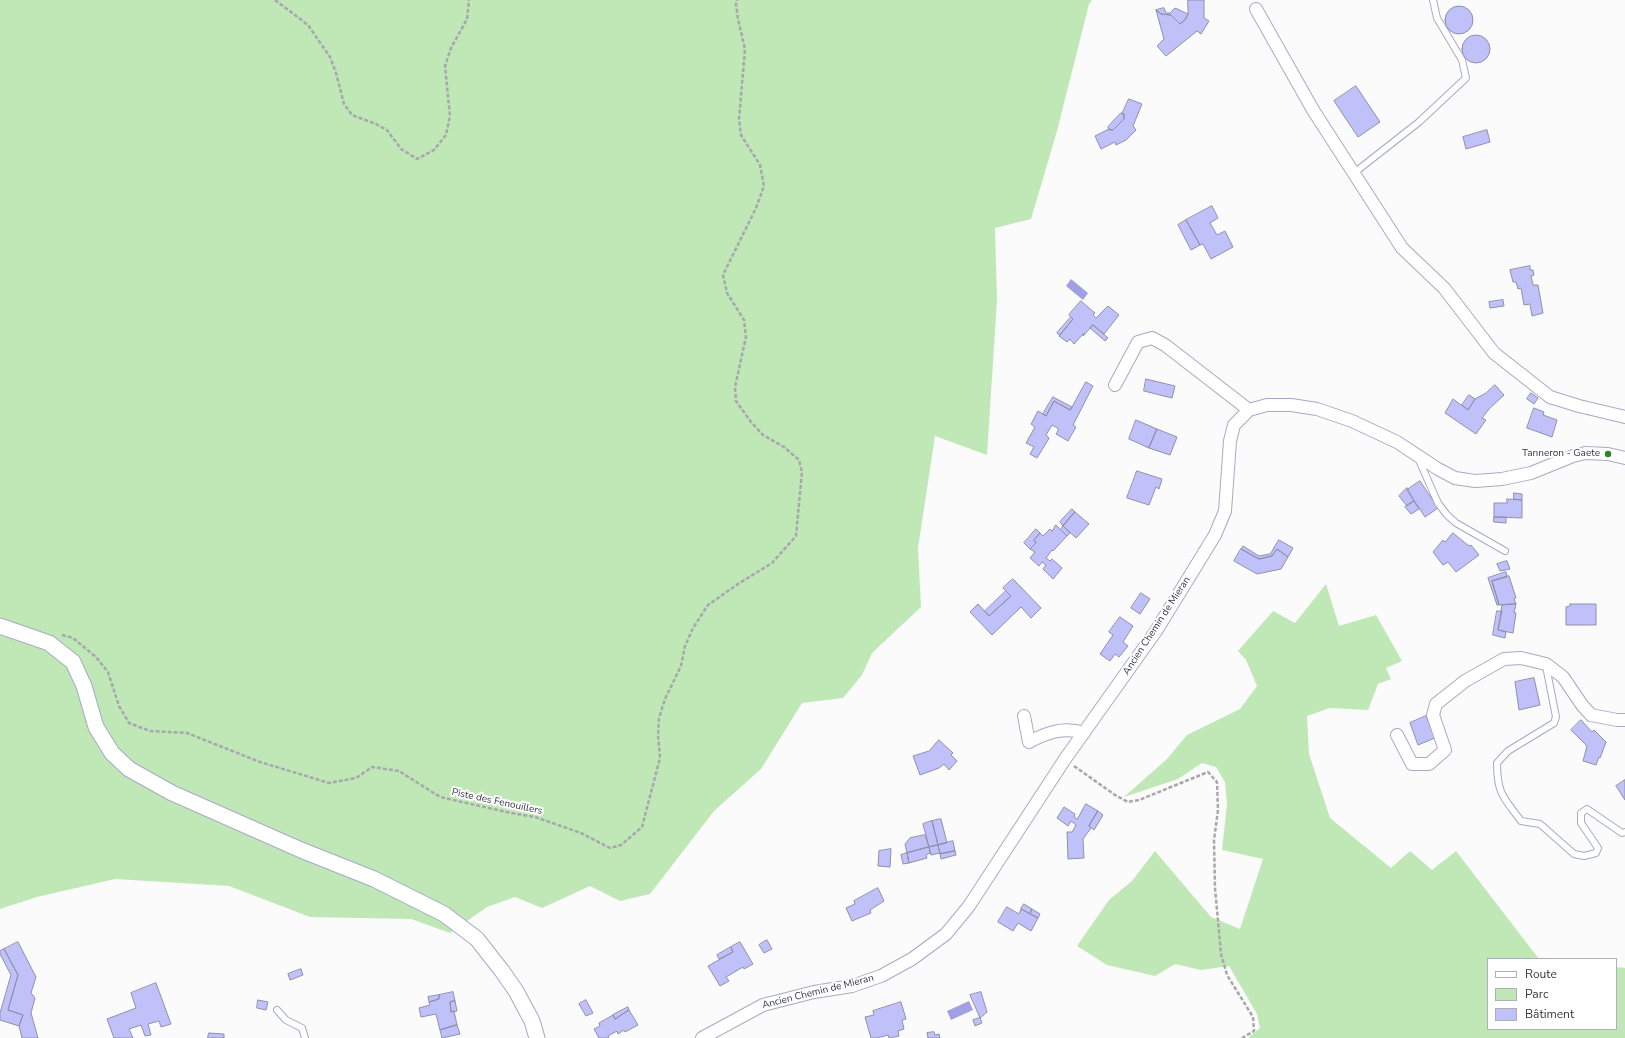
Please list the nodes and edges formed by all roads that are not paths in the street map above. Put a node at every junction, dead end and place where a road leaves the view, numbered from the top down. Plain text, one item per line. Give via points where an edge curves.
1 (1433, 0) edge
2 (1256, 10) dead end
3 (1354, 173) junction
4 (1115, 385) dead end
5 (1249, 410) junction
6 (1625, 417) edge
7 (1418, 456) junction
8 (1625, 458) edge
9 (1505, 551) dead end
10 (0, 626) edge
11 (1546, 664) junction
12 (1024, 716) dead end
13 (1625, 720) edge
14 (1084, 733) junction
15 (1397, 735) dead end
16 (1625, 832) edge
17 (277, 1010) dead end
18 (305, 1038) edge
19 (536, 1038) edge
20 (702, 1038) edge

1 - 3 lane via 1437,18 1462,60 1466,78 1419,122
2 - 3 street via 1313,110
3 - 6 street via 1402,248 1444,288 1494,352 1550,397
4 - 5 street via 1138,342 1152,338 1165,345
5 - 7 street via 1267,405 1291,404 1317,409 1352,421 1397,442
5 - 14 street, Ancien Chemin de Mieran via 1234,425 1230,441 1225,511 1215,535 1156,631
7 - 8 street via 1455,478 1475,481 1531,473 1585,453
7 - 9 lane via 1438,503 1447,515 1456,523
10 - 19 street via 49,643 73,662 84,686 96,727 112,753 129,769 172,793 374,879 444,914 477,939 516,991 532,1021
11 - 13 street via 1563,677 1592,715
11 - 15 street via 1521,658 1504,660 1465,681 1436,704 1433,715 1445,750 1429,764 1412,764
11 - 16 lane via 1556,717 1554,724 1508,751 1497,763 1501,796 1521,820 1540,824 1574,854 1596,854 1598,848 1581,823 1581,813 1587,809 1622,833
12 - 14 street via 1029,742 1047,732 1075,730
14 - 20 street, Ancien Chemin de Mieran via 969,906 946,934 912,959 881,976 852,986 814,992 763,1005
17 - 18 lane via 286,1020 302,1028

